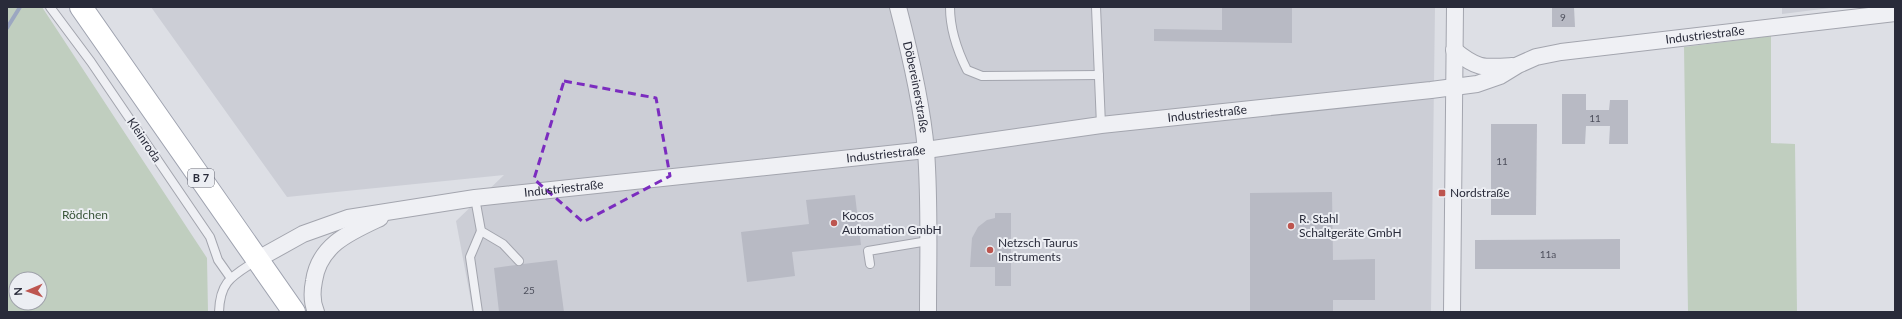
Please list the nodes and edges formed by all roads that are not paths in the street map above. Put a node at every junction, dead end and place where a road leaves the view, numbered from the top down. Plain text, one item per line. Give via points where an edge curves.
1 (50, 7) edge
2 (82, 7) edge
3 (898, 7) edge
4 (950, 7) edge
5 (1096, 7) edge
6 (1454, 7) edge
7 (1895, 13) edge
8 (1454, 50) junction
9 (1518, 65) junction
10 (1099, 75) junction
11 (1454, 87) junction
12 (1101, 125) junction
13 (926, 150) junction
14 (475, 198) junction
15 (396, 210) junction
16 (481, 231) junction
17 (928, 241) junction
18 (258, 259) junction
19 (519, 261) dead end
20 (870, 264) dead end
21 (230, 277) junction
22 (219, 312) edge
23 (294, 312) edge
24 (316, 312) edge
25 (478, 312) edge
26 (928, 312) edge
27 (1452, 312) edge

1 - 21 lane, Kleinroda via 91,62 210,237 218,260
2 - 18 main road, B 7
3 - 13 street, Döbereinerstraße via 909,49
4 - 10 lane via 957,51 967,70 982,76
5 - 10 lane
6 - 8 street
7 - 9 street, Industriestraße via 1561,52 1536,57
8 - 9 street, Industriestraße via 1470,63 1489,68
8 - 11 street
9 - 11 street, Industriestraße via 1500,76 1477,84
10 - 12 lane
11 - 12 street, Industriestraße
11 - 27 street
12 - 13 street, Industriestraße
13 - 14 street, Industriestraße
13 - 17 street, Döbereinerstraße
14 - 15 street, Industriestraße
14 - 16 lane
15 - 18 street, Industriestraße via 324,225
15 - 24 street via 347,233 325,252 315,274 312,289
16 - 19 lane via 503,244
16 - 25 lane via 470,257
17 - 20 lane via 868,251
17 - 26 street, Döbereinerstraße
18 - 21 lane
18 - 23 main road, B 7
21 - 22 lane via 219,301

